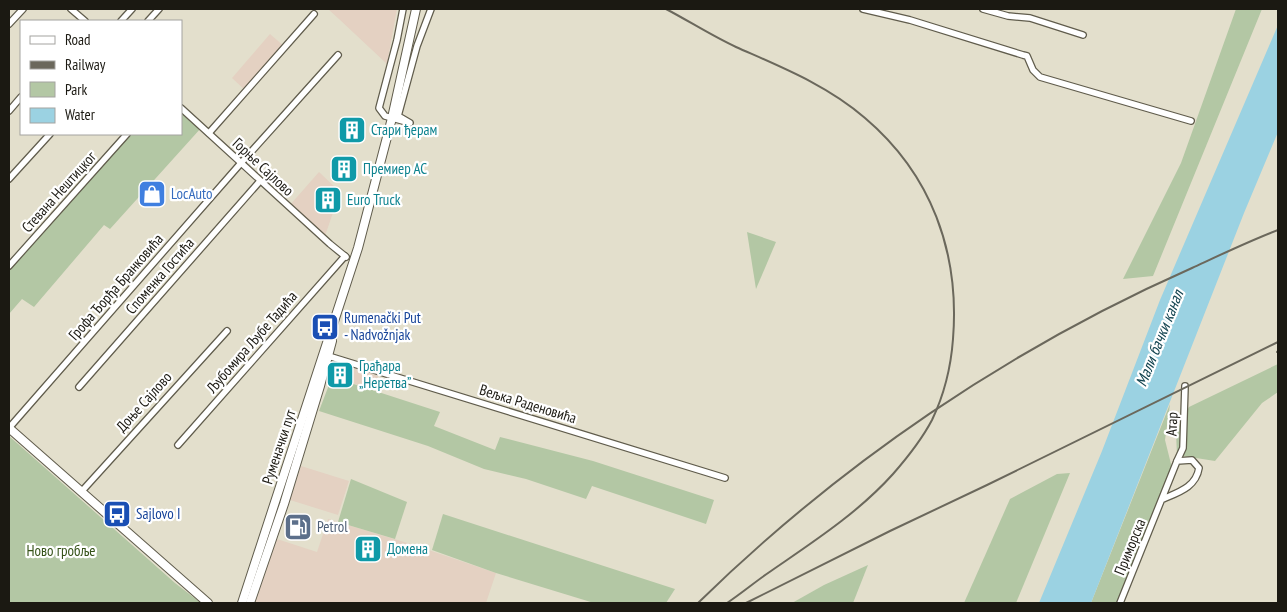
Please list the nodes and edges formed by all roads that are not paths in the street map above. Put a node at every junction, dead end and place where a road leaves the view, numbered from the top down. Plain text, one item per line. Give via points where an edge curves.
1 (23, 9) edge
2 (71, 9) edge
3 (132, 9) edge
4 (159, 9) edge
5 (403, 9) edge
6 (416, 9) edge
7 (431, 9) edge
8 (863, 9) edge
9 (983, 9) edge
10 (314, 14) dead end
11 (84, 20) edge
12 (122, 20) edge
13 (149, 20) edge
14 (9, 24) edge
15 (1083, 35) dead end
16 (338, 55) dead end
17 (20, 98) edge
18 (182, 109) edge
19 (9, 111) edge
20 (392, 118) junction
21 (1191, 121) dead end
22 (208, 133) junction
23 (49, 135) edge
24 (126, 135) edge
25 (241, 163) junction
26 (9, 179) edge
27 (260, 181) junction
28 (345, 256) junction
29 (354, 260) junction
30 (9, 266) edge
31 (227, 331) dead end
32 (326, 355) junction
33 (318, 382) junction
34 (79, 386) dead end
35 (1185, 386) dead end
36 (9, 428) edge
37 (178, 445) dead end
38 (1177, 461) junction
39 (725, 478) dead end
40 (82, 491) junction
41 (1163, 499) junction
42 (208, 603) edge
43 (242, 603) edge
44 (250, 603) edge
45 (1120, 603) edge

1 - 14 street
2 - 11 street
3 - 12 street
4 - 13 street
5 - 20 street via 379,102 381,114
6 - 20 main road, Руменачки пут
7 - 20 street via 398,116 410,123
8 - 21 street via 1028,56 1033,70 1040,77
9 - 15 street via 1030,18
10 - 22 street
16 - 25 street, Грофа Ђорђа Бранковића
17 - 19 street
18 - 22 street, Горње Сајлово
20 - 29 main road, Руменачки пут
22 - 25 street, Горње Сајлово
23 - 26 street
24 - 30 street, Стевана Нештицког
25 - 27 street, Горње Сајлово
25 - 36 street, Грофа Ђорђа Бранковића
27 - 28 street, Горње Сајлово
27 - 34 street, Споменка Гостића
28 - 29 street, Горње Сајлово
28 - 37 street, Љубомира Љубе Тадића
29 - 32 main road, Руменачки пут
31 - 40 street, Доње Сајлово
32 - 33 main road, Руменачки пут
32 - 39 street, Вељка Раденовића
33 - 43 main road, Руменачки пут
33 - 44 main road, Руменачки пут via 284,504
35 - 38 street, Атар via 1184,441
36 - 40 main road
38 - 41 street, Приморска
38 - 41 street via 1192,460 1199,468 1198,478
40 - 42 main road
41 - 45 street, Приморска

